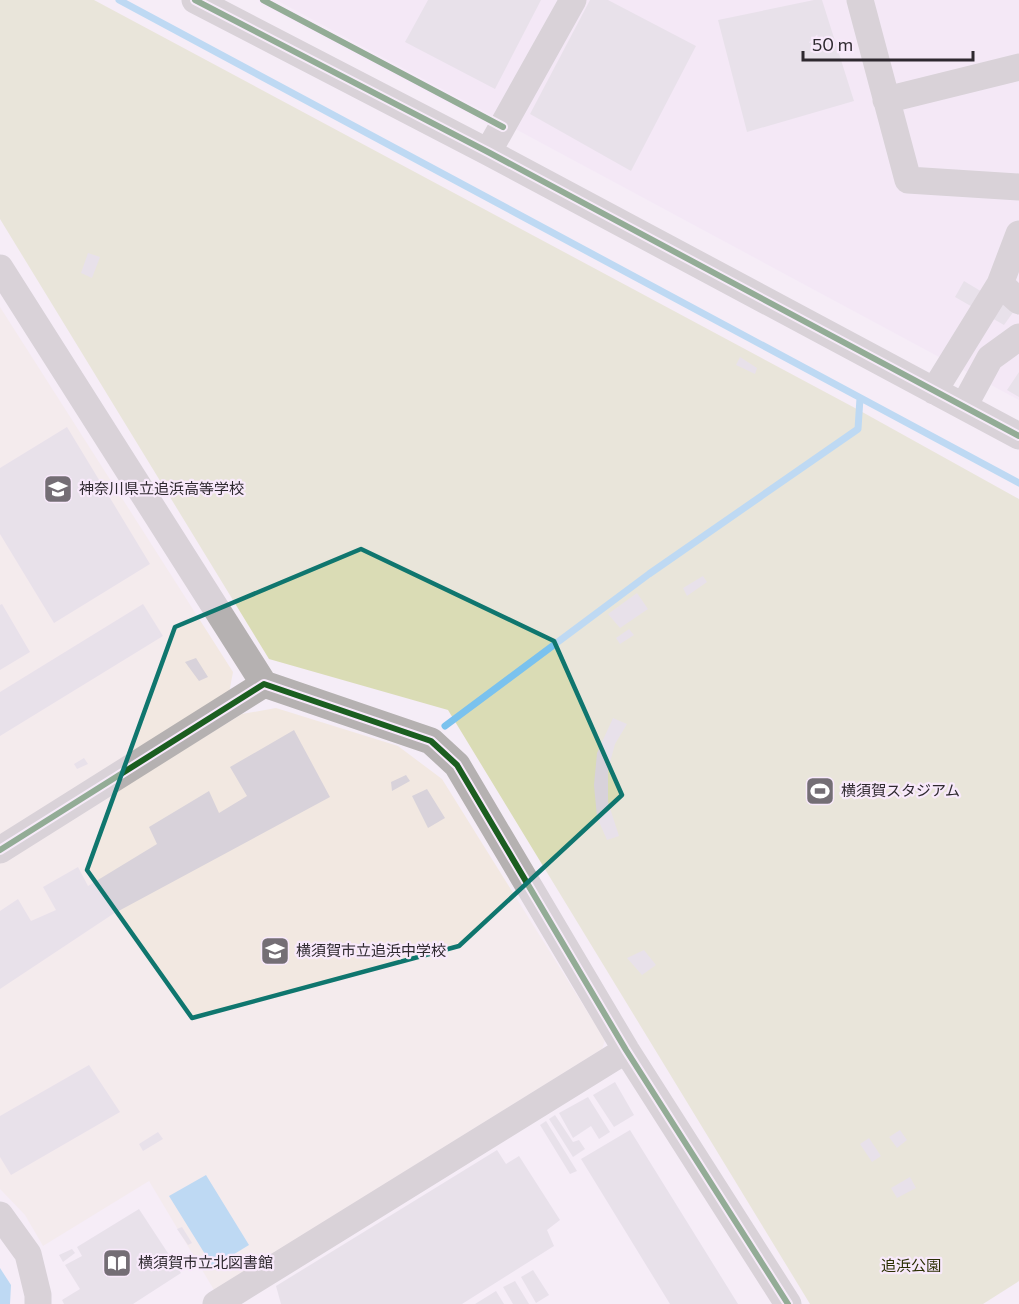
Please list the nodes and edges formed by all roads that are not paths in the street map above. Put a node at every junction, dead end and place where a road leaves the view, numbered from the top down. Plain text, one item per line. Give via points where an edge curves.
1 (195, 0) edge
2 (573, 0) edge
3 (860, 0) edge
4 (1019, 67) edge
5 (886, 100) junction
6 (488, 152) junction
7 (1019, 187) edge
8 (1019, 234) edge
9 (0, 268) edge
10 (1009, 292) edge
11 (1019, 337) edge
12 (934, 391) junction
13 (964, 406) junction
14 (1019, 436) edge
15 (264, 684) junction
16 (0, 850) edge
17 (626, 1050) junction
18 (0, 1215) edge
19 (231, 1300) edge
20 (38, 1304) edge
21 (788, 1304) edge

1 - 6 street
2 - 6 street
3 - 5 street
4 - 5 street
5 - 7 street via 908,180
6 - 12 street
8 - 10 street
9 - 15 street
10 - 12 street
11 - 13 street via 990,358
12 - 13 street
13 - 14 street
15 - 16 street
15 - 17 street via 431,741 457,765
17 - 19 street
17 - 21 street
18 - 20 street via 28,1254

